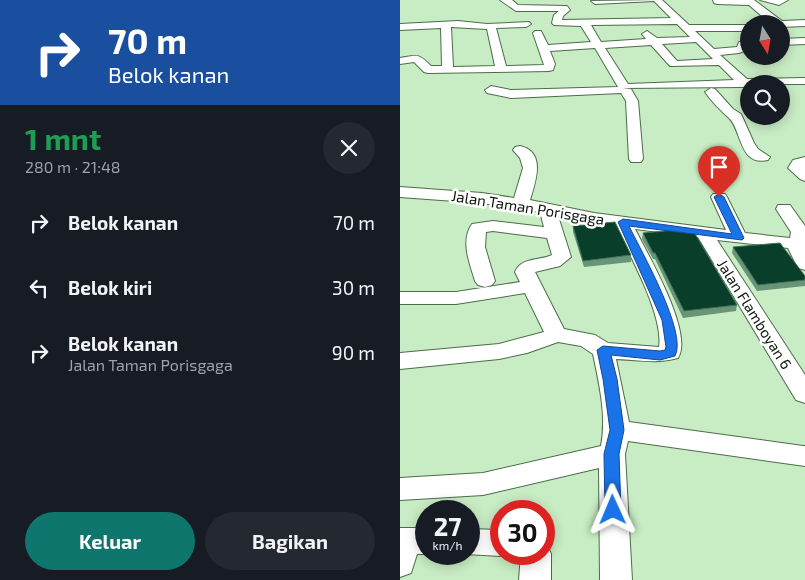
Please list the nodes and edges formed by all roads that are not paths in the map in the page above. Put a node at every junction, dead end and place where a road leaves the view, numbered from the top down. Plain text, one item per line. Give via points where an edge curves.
1 (504, 0) edge
2 (650, 0) edge
3 (657, 0) edge
4 (717, 0) edge
5 (729, 0) edge
6 (764, 0) edge
7 (784, 0) edge
8 (750, 2) edge
9 (595, 4) edge
10 (516, 8) junction
11 (619, 10) dead end
12 (649, 10) dead end
13 (669, 10) junction
14 (767, 15) edge
15 (636, 21) junction
16 (590, 22) junction
17 (790, 23) edge
18 (515, 24) junction
19 (526, 24) dead end
20 (684, 24) junction
21 (805, 24) edge
22 (446, 26) junction
23 (489, 26) junction
24 (400, 27) edge
25 (740, 27) edge
26 (538, 34) dead end
27 (700, 39) junction
28 (805, 41) edge
29 (654, 42) junction
30 (790, 42) edge
31 (598, 45) junction
32 (545, 48) junction
33 (740, 49) edge
34 (714, 52) junction
35 (400, 61) edge
36 (724, 62) junction
37 (448, 69) junction
38 (497, 69) junction
39 (740, 81) edge
40 (805, 81) edge
41 (790, 83) edge
42 (805, 86) edge
43 (790, 87) edge
44 (625, 88) junction
45 (740, 88) edge
46 (740, 88) edge
47 (805, 90) edge
48 (710, 91) junction
49 (790, 91) edge
50 (520, 150) dead end
51 (763, 157) dead end
52 (636, 159) dead end
53 (805, 161) edge
54 (805, 176) edge
55 (400, 192) edge
56 (719, 197) dead end
57 (520, 204) junction
58 (546, 208) junction
59 (784, 209) dead end
60 (623, 222) junction
61 (554, 233) junction
62 (704, 233) junction
63 (739, 238) junction
64 (801, 244) edge
65 (805, 264) edge
66 (485, 281) dead end
67 (531, 286) junction
68 (405, 299) edge
69 (556, 335) junction
70 (603, 350) junction
71 (400, 361) edge
72 (805, 394) edge
73 (614, 442) junction
74 (804, 457) edge
75 (400, 489) edge
76 (536, 565) edge
77 (535, 580) edge
78 (616, 580) edge

1 - 10 street
2 - 9 street
3 - 13 street
4 - 5 street
4 - 8 street
6 - 7 street
8 - 14 street
9 - 11 street
9 - 16 street
10 - 16 street via 564,8 566,10 557,23
10 - 18 street via 520,13
12 - 13 street
13 - 20 street
15 - 16 street
15 - 20 street
15 - 29 street
16 - 31 street via 585,26
17 - 21 street
18 - 19 street
18 - 23 street
20 - 25 street
20 - 27 street
22 - 23 street
22 - 24 street
22 - 37 street
23 - 38 street via 492,28
26 - 32 street
27 - 29 street
27 - 34 street
28 - 30 street
29 - 31 street
29 - 36 street via 674,64
31 - 32 street
31 - 44 street
32 - 38 street via 549,68
33 - 34 street
34 - 36 street
35 - 37 street via 417,58 428,70
36 - 39 street
37 - 38 street
38 - 44 street via 490,90 511,94
40 - 41 street
42 - 43 street
44 - 45 street
44 - 48 street
44 - 52 street via 632,101
46 - 48 street
47 - 49 street
48 - 51 street via 736,117 747,144
50 - 57 street via 530,159 532,169
53 - 54 street via 798,163 796,168
55 - 57 street, Jalan Taman Porisgaga
56 - 63 street
57 - 58 street, Jalan Taman Porisgaga
58 - 60 street, Jalan Taman Porisgaga
58 - 61 street
59 - 64 street via 800,232
60 - 62 street, Jalan Taman Porisgaga
60 - 70 street via 668,320 672,347 670,353 660,355
61 - 66 street via 493,226 478,228 477,251
61 - 67 street via 562,257 556,262 527,268 525,272
62 - 63 street, Jalan Taman Porisgaga
62 - 72 street, Jalan Flamboyan 6
63 - 64 street, Jalan Taman Porisgaga
64 - 65 street via 797,251
67 - 68 street via 456,298
67 - 69 street
69 - 70 street via 587,340
69 - 71 street via 515,349
70 - 73 street via 610,379
73 - 74 street
73 - 75 street via 482,484
73 - 78 street
76 - 77 street

